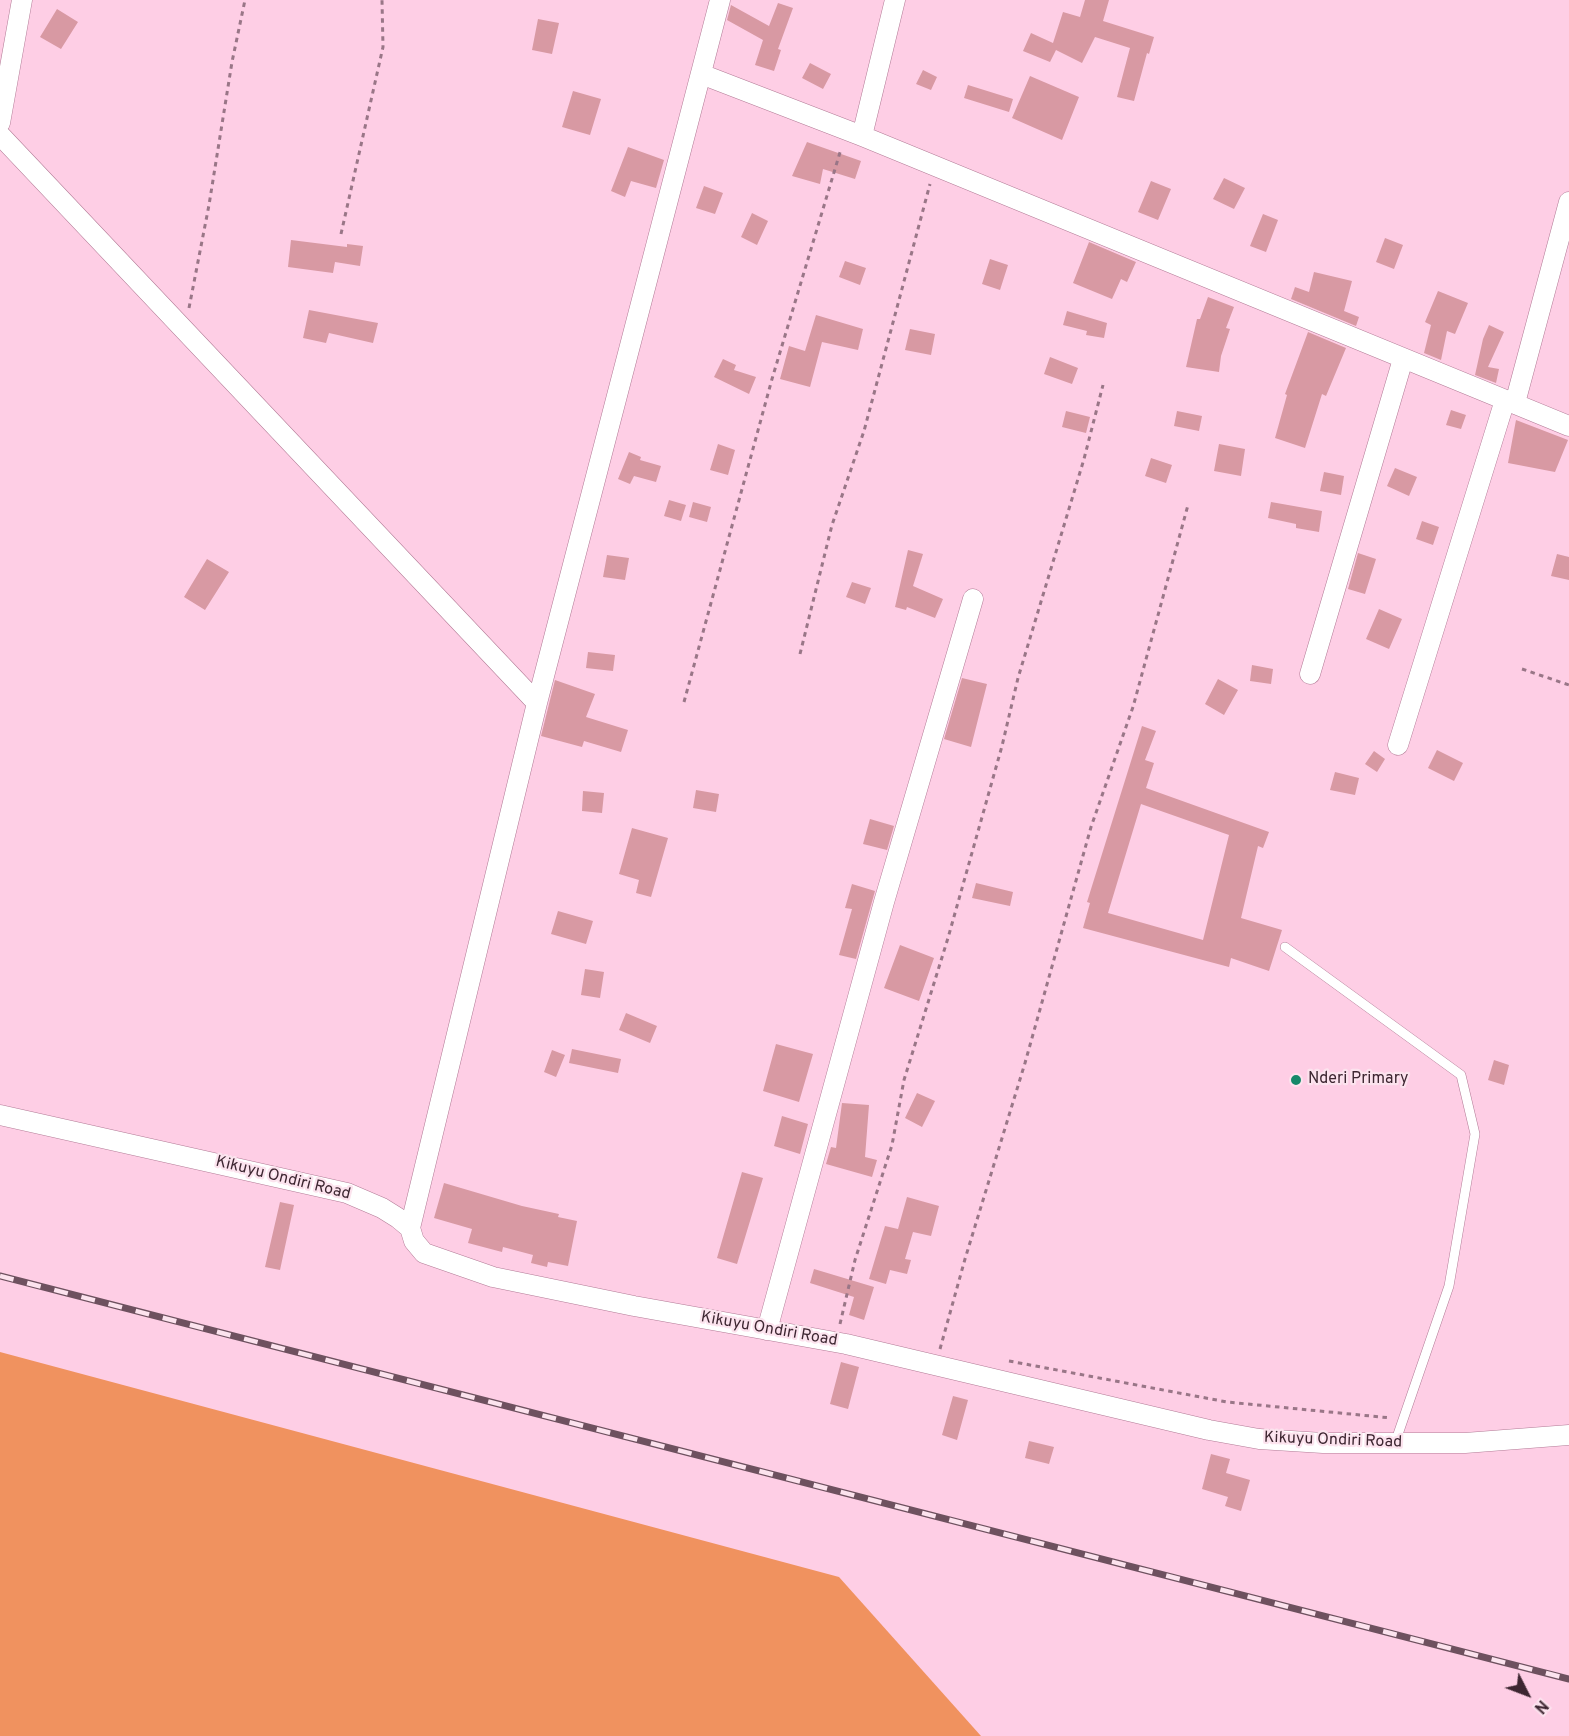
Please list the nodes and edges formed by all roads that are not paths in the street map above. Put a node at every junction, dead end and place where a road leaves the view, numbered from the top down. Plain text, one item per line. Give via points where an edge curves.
1 (22, 0) edge
2 (720, 0) edge
3 (895, 0) edge
4 (701, 74) junction
5 (0, 123) edge
6 (855, 133) junction
7 (0, 135) edge
8 (1569, 202) edge
9 (1403, 358) junction
10 (1510, 401) junction
11 (1569, 426) edge
12 (973, 599) dead end
13 (1310, 674) dead end
14 (537, 703) junction
15 (1398, 745) dead end
16 (1285, 947) dead end
17 (0, 1115) edge
18 (410, 1228) junction
19 (767, 1330) junction
20 (1569, 1435) edge
21 (1395, 1443) junction

1 - 5 street
2 - 4 street
3 - 6 street
4 - 6 street
4 - 14 street
6 - 9 street
7 - 14 street
8 - 10 street
9 - 10 street
9 - 13 street
10 - 11 street
10 - 15 street
12 - 19 street via 884,902
14 - 18 street
16 - 21 lane via 1461,1075 1475,1134 1449,1286
17 - 18 street, Kikuyu Ondiri Road via 347,1193 382,1208
18 - 19 street, Kikuyu Ondiri Road via 424,1253 493,1277
19 - 21 street, Kikuyu Ondiri Road via 846,1344 1209,1430 1323,1443
20 - 21 street, Kikuyu Ondiri Road via 1465,1443

